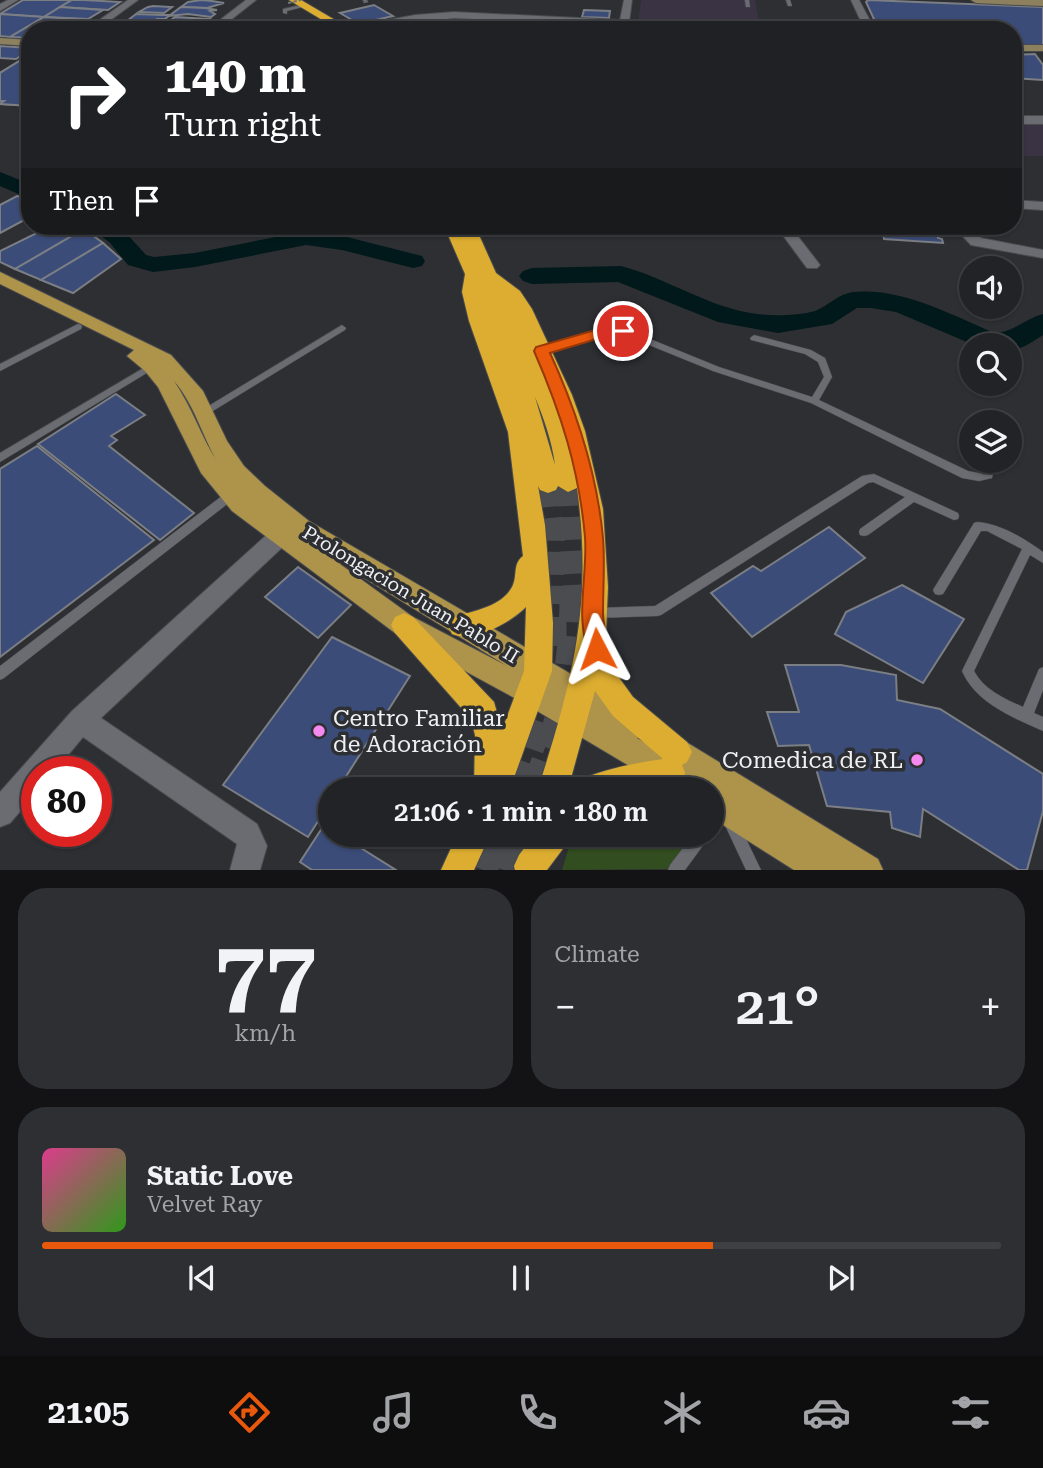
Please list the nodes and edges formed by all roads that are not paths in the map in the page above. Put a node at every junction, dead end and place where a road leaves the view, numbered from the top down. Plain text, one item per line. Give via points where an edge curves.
1 (15, 0) edge
2 (134, 0) edge
3 (251, 0) edge
4 (262, 0) edge
5 (628, 0) edge
6 (855, 0) edge
7 (976, 0) edge
8 (1042, 1) edge
9 (299, 2) edge
10 (0, 8) edge
11 (285, 13) dead end
12 (103, 21) edge
13 (224, 21) edge
14 (236, 21) edge
15 (336, 21) edge
16 (396, 21) edge
17 (538, 21) edge
18 (624, 21) edge
19 (866, 21) edge
20 (0, 41) edge
21 (21, 42) edge
22 (1022, 48) edge
23 (1043, 48) edge
24 (1022, 120) edge
25 (1043, 120) edge
26 (1022, 205) edge
27 (1043, 206) edge
28 (457, 235) edge
29 (470, 235) edge
30 (790, 235) edge
31 (968, 235) edge
32 (1043, 254) edge
33 (813, 265) dead end
34 (482, 276) junction
35 (0, 277) edge
36 (0, 289) edge
37 (78, 327) junction
38 (342, 328) dead end
39 (754, 338) dead end
40 (541, 351) junction
41 (152, 366) junction
42 (0, 368) edge
43 (814, 401) junction
44 (205, 412) junction
45 (0, 458) edge
46 (959, 472) edge
47 (962, 473) edge
48 (988, 473) edge
49 (568, 483) tunnel mouth
50 (548, 484) tunnel mouth
51 (231, 495) junction
52 (913, 497) junction
53 (954, 516) dead end
54 (533, 525) junction
55 (864, 532) dead end
56 (280, 536) junction
57 (1028, 547) junction
58 (1043, 558) edge
59 (939, 590) dead end
60 (594, 619) junction
61 (404, 625) junction
62 (461, 626) junction
63 (1043, 673) edge
64 (0, 674) edge
65 (535, 682) junction
66 (577, 706) junction
67 (1027, 715) junction
68 (81, 720) junction
69 (1043, 724) edge
70 (673, 762) junction
71 (489, 777) edge
72 (499, 777) edge
73 (556, 777) edge
74 (629, 777) edge
75 (686, 777) edge
76 (0, 813) edge
77 (724, 814) edge
78 (724, 822) edge
79 (468, 847) edge
80 (537, 847) edge
81 (546, 847) edge
82 (692, 847) edge
83 (533, 868) edge
84 (245, 870) edge
85 (457, 870) edge
86 (674, 870) edge
87 (754, 870) edge
88 (824, 870) edge
89 (867, 870) edge

1 - 10 street
2 - 12 street
3 - 13 street
4 - 14 street
5 - 18 street
6 - 19 street
7 - 8 main road
9 - 11 lane
9 - 15 highway
16 - 17 street via 454,15
20 - 21 main road
22 - 23 main road
24 - 25 street
26 - 27 street
28 - 34 highway
29 - 34 highway
30 - 33 street
31 - 32 street via 973,241
34 - 40 highway via 514,295
34 - 49 highway via 548,401 567,463
34 - 50 highway via 544,454
34 - 54 highway via 471,292 518,432
35 - 44 main road, Prolongacion Juan Pablo II via 157,354 183,379
36 - 37 main road, Prolongacion Juan Pablo II
37 - 41 main road, Prolongacion Juan Pablo II
37 - 42 lane
38 - 44 lane
39 - 43 lane via 822,360 828,377
40 - 43 lane via 599,333 623,331 716,369
40 - 60 highway via 566,405 585,475 594,539
41 - 45 lane
41 - 51 main road, Prolongacion Juan Pablo II via 178,401 209,467
43 - 46 lane
44 - 62 main road, Prolongacion Juan Pablo II via 220,448 252,489 301,528
47 - 48 lane via 979,477
51 - 56 main road, Prolongacion Juan Pablo II
51 - 64 lane
52 - 53 lane
52 - 55 lane
52 - 60 lane via 874,478 866,479 657,611
54 - 62 highway via 525,590 506,609
54 - 65 highway via 540,623
56 - 61 main road, Prolongacion Juan Pablo II
56 - 68 street
57 - 58 lane
57 - 59 lane via 978,526
57 - 67 lane via 968,671 983,692
60 - 66 highway
60 - 70 highway via 601,673 610,690
61 - 65 main road, Prolongacion Juan Pablo II
61 - 71 highway via 484,712
62 - 65 main road, Prolongacion Juan Pablo II
63 - 67 lane
65 - 66 main road, Prolongacion Juan Pablo II
65 - 72 highway
66 - 70 main road, Prolongacion Juan Pablo II
66 - 73 highway
67 - 69 lane
68 - 76 street
68 - 84 street via 247,834 252,846
70 - 74 highway
70 - 75 main road, Prolongacion Juan Pablo II
70 - 89 main road, Prolongacion Juan Pablo II
77 - 88 main road
78 - 87 lane
79 - 85 highway
80 - 83 highway
81 - 83 highway
82 - 86 lane

